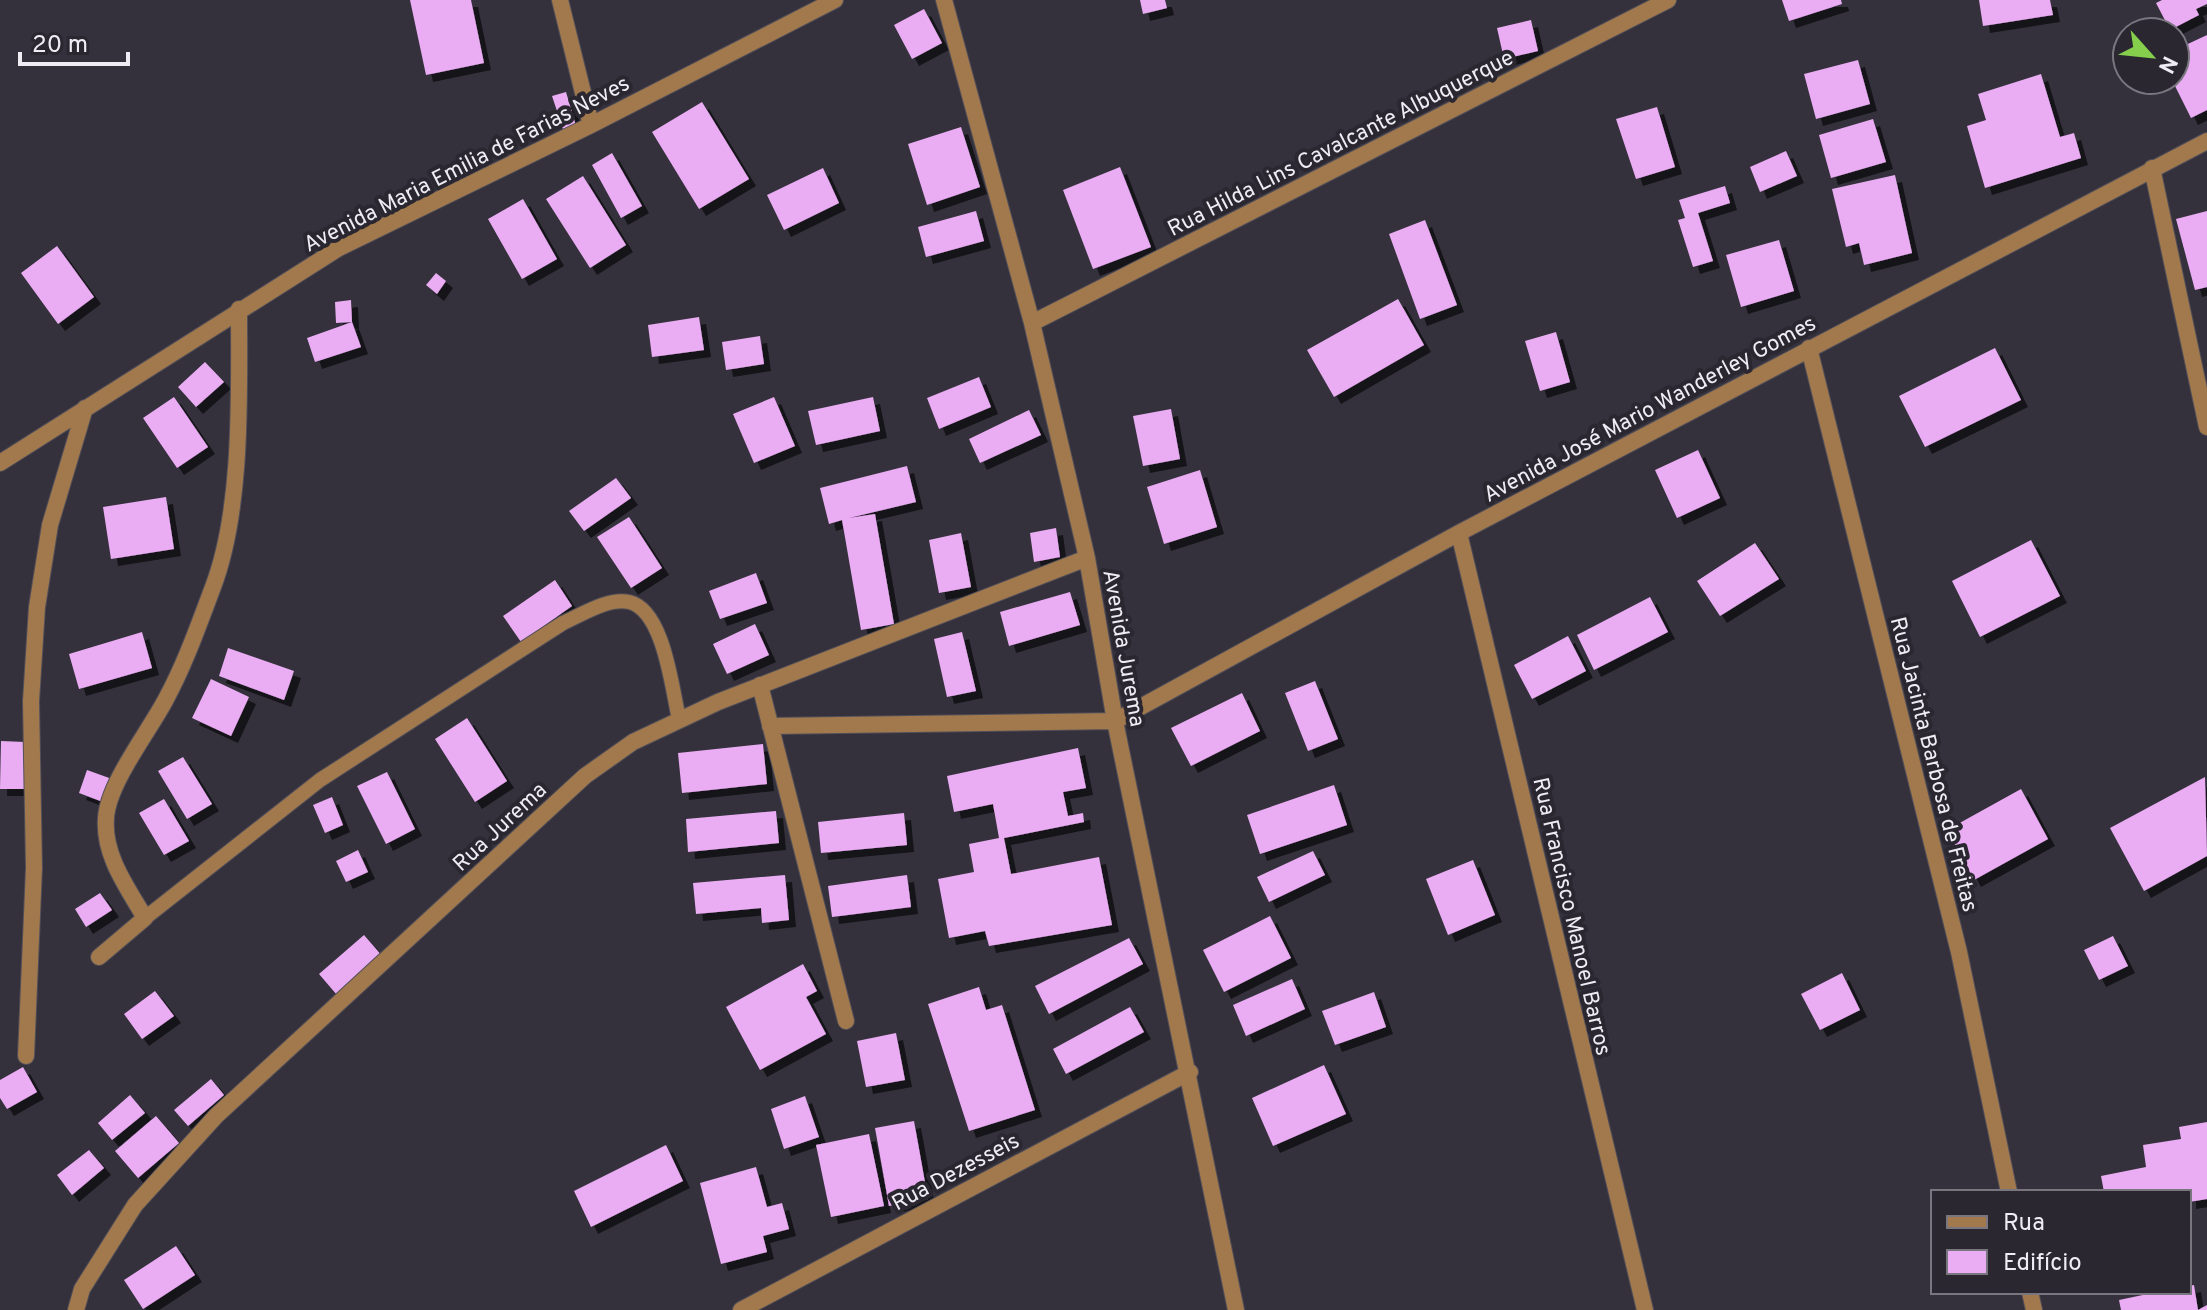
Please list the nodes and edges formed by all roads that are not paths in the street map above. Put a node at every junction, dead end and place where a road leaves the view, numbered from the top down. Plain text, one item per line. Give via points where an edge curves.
1 (560, 0) edge
2 (835, 0) edge
3 (944, 0) edge
4 (1668, 0) edge
5 (591, 125) junction
6 (2207, 141) edge
7 (2152, 168) junction
8 (239, 309) junction
9 (1032, 323) junction
10 (1809, 348) junction
11 (85, 408) junction
12 (2207, 427) edge
13 (0, 463) edge
14 (1459, 533) junction
15 (1087, 558) junction
16 (760, 685) junction
17 (679, 719) junction
18 (1115, 721) junction
19 (770, 726) junction
20 (145, 918) junction
21 (99, 957) dead end
22 (846, 1021) dead end
23 (26, 1056) dead end
24 (1190, 1072) junction
25 (2009, 1190) edge
26 (76, 1310) edge
27 (741, 1310) edge
28 (1236, 1310) edge
29 (1645, 1310) edge

1 - 5 street
2 - 5 street, Avenida Maria Emilia de Farias Neves
3 - 9 street, Avenida Jurema
4 - 9 street, Rua Hilda Lins Cavalcante Albuquerque
5 - 8 street, Avenida Maria Emilia de Farias Neves via 339,248
6 - 7 street, Avenida José Mario Wanderley Gomes
7 - 10 street, Avenida José Mario Wanderley Gomes
7 - 12 street
8 - 11 street, Avenida Maria Emilia de Farias Neves
8 - 20 street via 231,506 215,583 168,696 106,814 106,837 116,868
9 - 15 street, Avenida Jurema
10 - 14 street, Avenida José Mario Wanderley Gomes
10 - 25 street, Rua Jacinta Barbosa de Freitas via 1959,952
11 - 13 street, Avenida Maria Emilia de Farias Neves
11 - 23 street via 50,525 37,607
14 - 18 street, Avenida José Mario Wanderley Gomes
14 - 29 street, Rua Francisco Manoel Barros
15 - 16 street, Rua Jurema
15 - 18 street, Avenida Jurema
16 - 17 street, Rua Jurema
16 - 19 street
17 - 20 lane via 658,630 645,610 628,601 598,607 563,623 320,780
17 - 26 street, Rua Jurema via 633,742 585,776 216,1116 135,1205 82,1289
18 - 19 street
18 - 24 street, Avenida Jurema
19 - 22 street
20 - 21 street
24 - 27 street, Rua Dezesseis
24 - 28 street, Avenida Jurema

